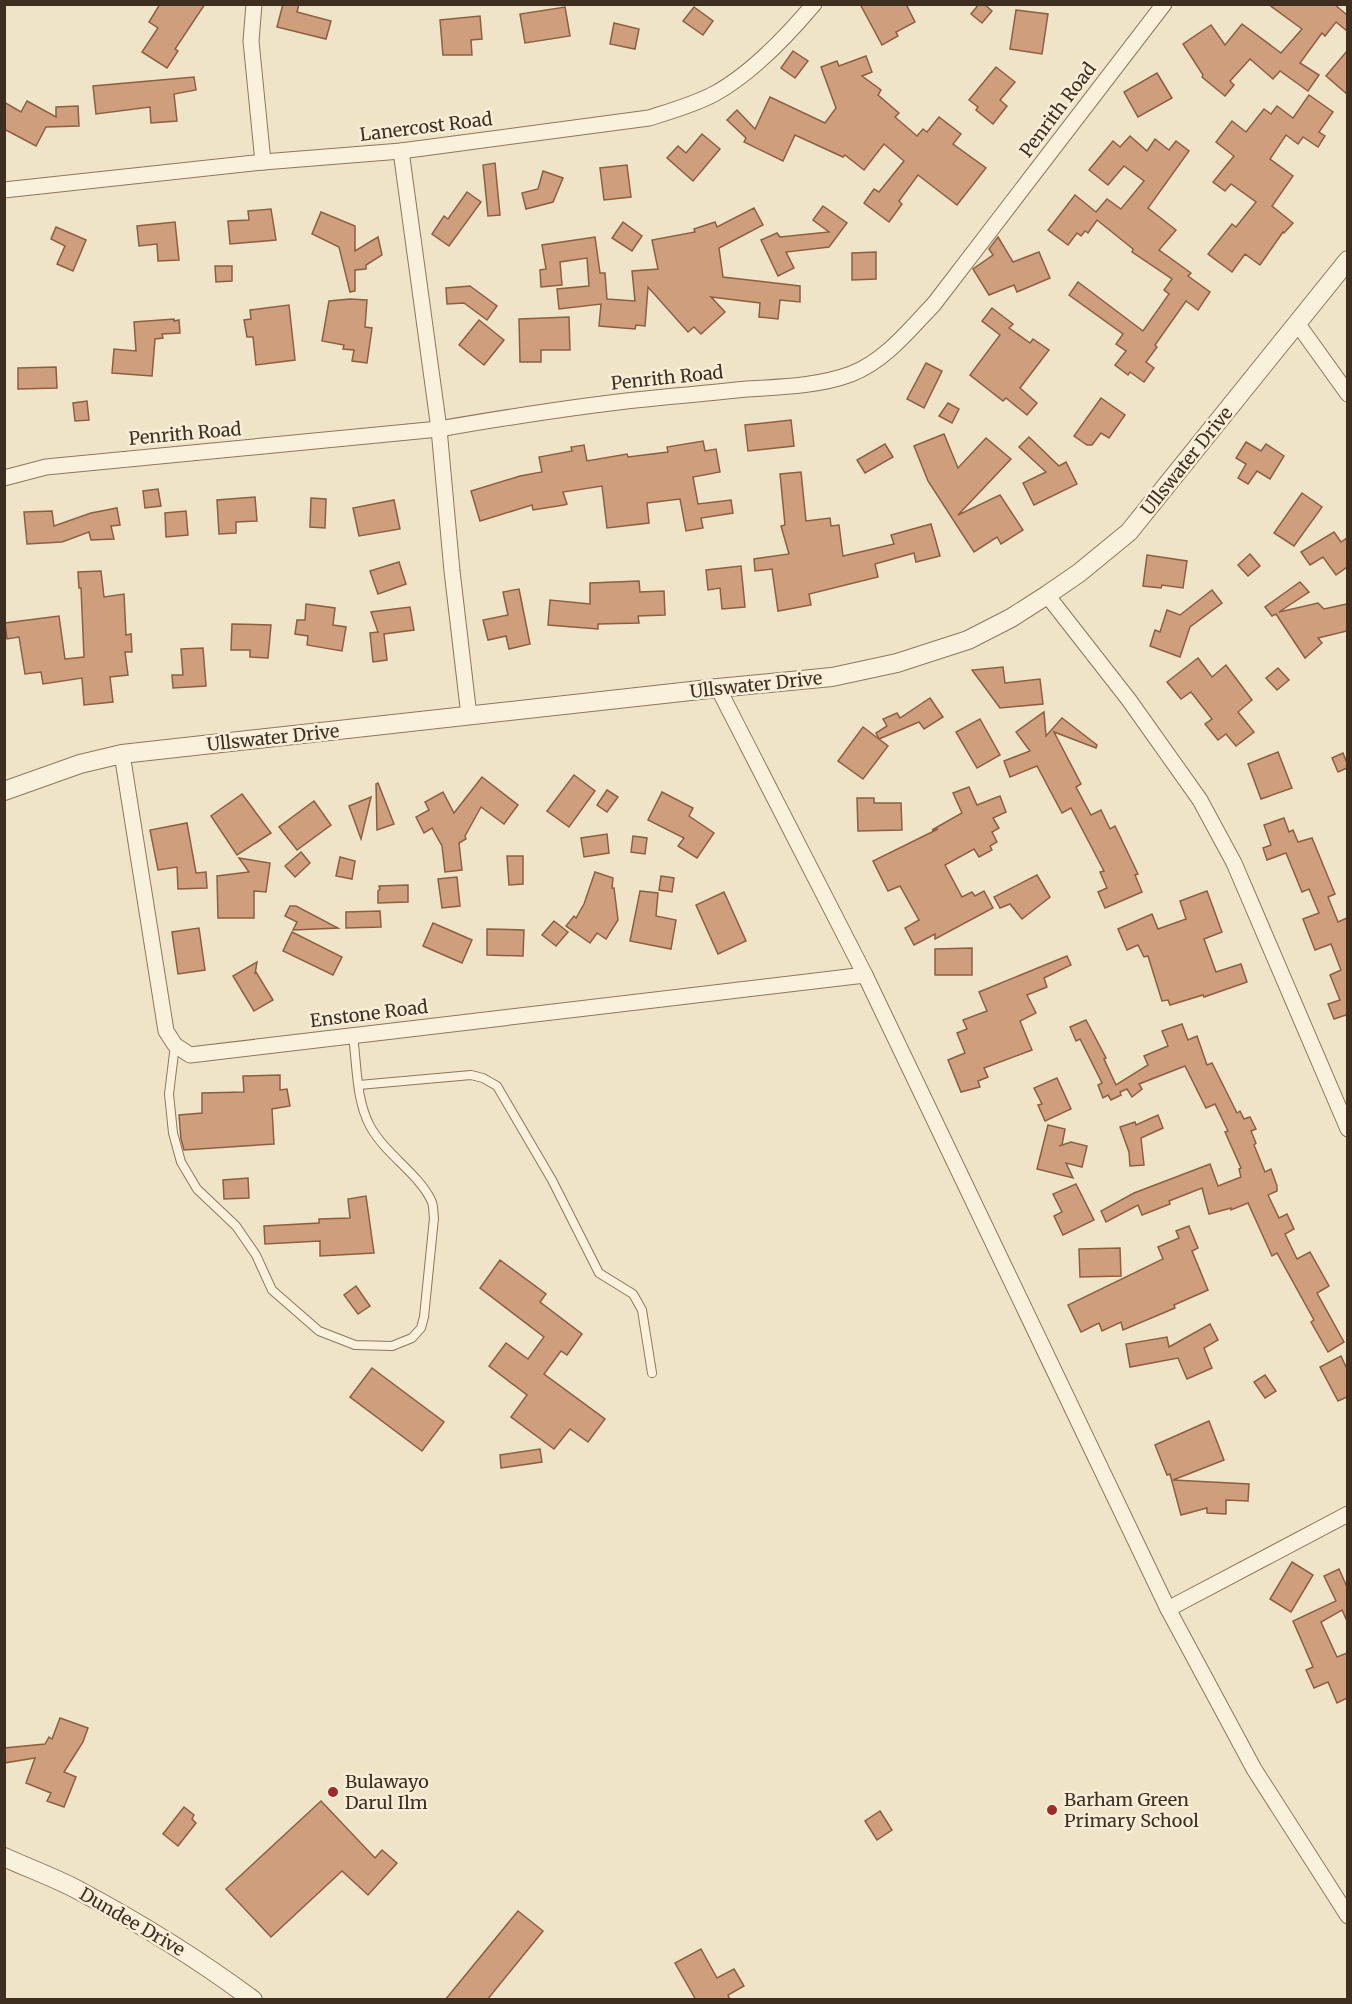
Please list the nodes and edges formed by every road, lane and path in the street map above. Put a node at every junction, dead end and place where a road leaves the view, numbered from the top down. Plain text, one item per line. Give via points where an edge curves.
1 (254, 4) edge
2 (814, 4) edge
3 (1164, 4) edge
4 (401, 151) junction
5 (263, 162) junction
6 (4, 190) edge
7 (1347, 260) edge
8 (1296, 323) junction
9 (1347, 394) edge
10 (439, 429) junction
11 (4, 478) edge
12 (1047, 595) junction
13 (718, 688) junction
14 (469, 716) junction
15 (122, 754) junction
16 (4, 792) edge
17 (865, 975) junction
18 (353, 1036) junction
19 (175, 1046) junction
20 (359, 1085) junction
21 (1347, 1129) edge
22 (652, 1373) dead end
23 (1347, 1514) edge
24 (1168, 1610) junction
25 (4, 1857) edge
26 (1347, 1916) edge
27 (253, 2000) edge

1 - 5 street via 251,41
2 - 4 street, Lanercost Road via 741,75 715,94 684,108 649,118
3 - 10 street, Penrith Road via 934,304 872,363 851,374 822,381 650,399
4 - 5 street, Lanercost Road
4 - 10 street
5 - 6 street, Lanercost Road
7 - 8 street, Ullswater Drive
8 - 9 street
8 - 12 street, Ullswater Drive via 1129,532
10 - 11 street, Penrith Road via 46,466
10 - 14 street
12 - 13 street, Ullswater Drive via 968,640 897,663 832,677
12 - 21 street via 1200,800 1234,863
13 - 14 street, Ullswater Drive
13 - 17 street
14 - 15 street, Ullswater Drive
15 - 16 street, Ullswater Drive via 80,764
15 - 19 street via 162,1012 166,1031
17 - 18 street, Enstone Road
17 - 24 street
18 - 19 street, Enstone Road via 190,1055
18 - 20 lane
19 - 20 lane via 169,1094 172,1133 181,1162 197,1189 236,1226 256,1255 272,1290 320,1331 355,1345 392,1346 412,1338 421,1328 433,1202 379,1142 365,1115
20 - 22 lane via 471,1075 497,1086 552,1180 599,1273 633,1294 642,1310
23 - 24 street
24 - 26 street via 1254,1769
25 - 27 street, Dundee Drive via 75,1889 164,1939

